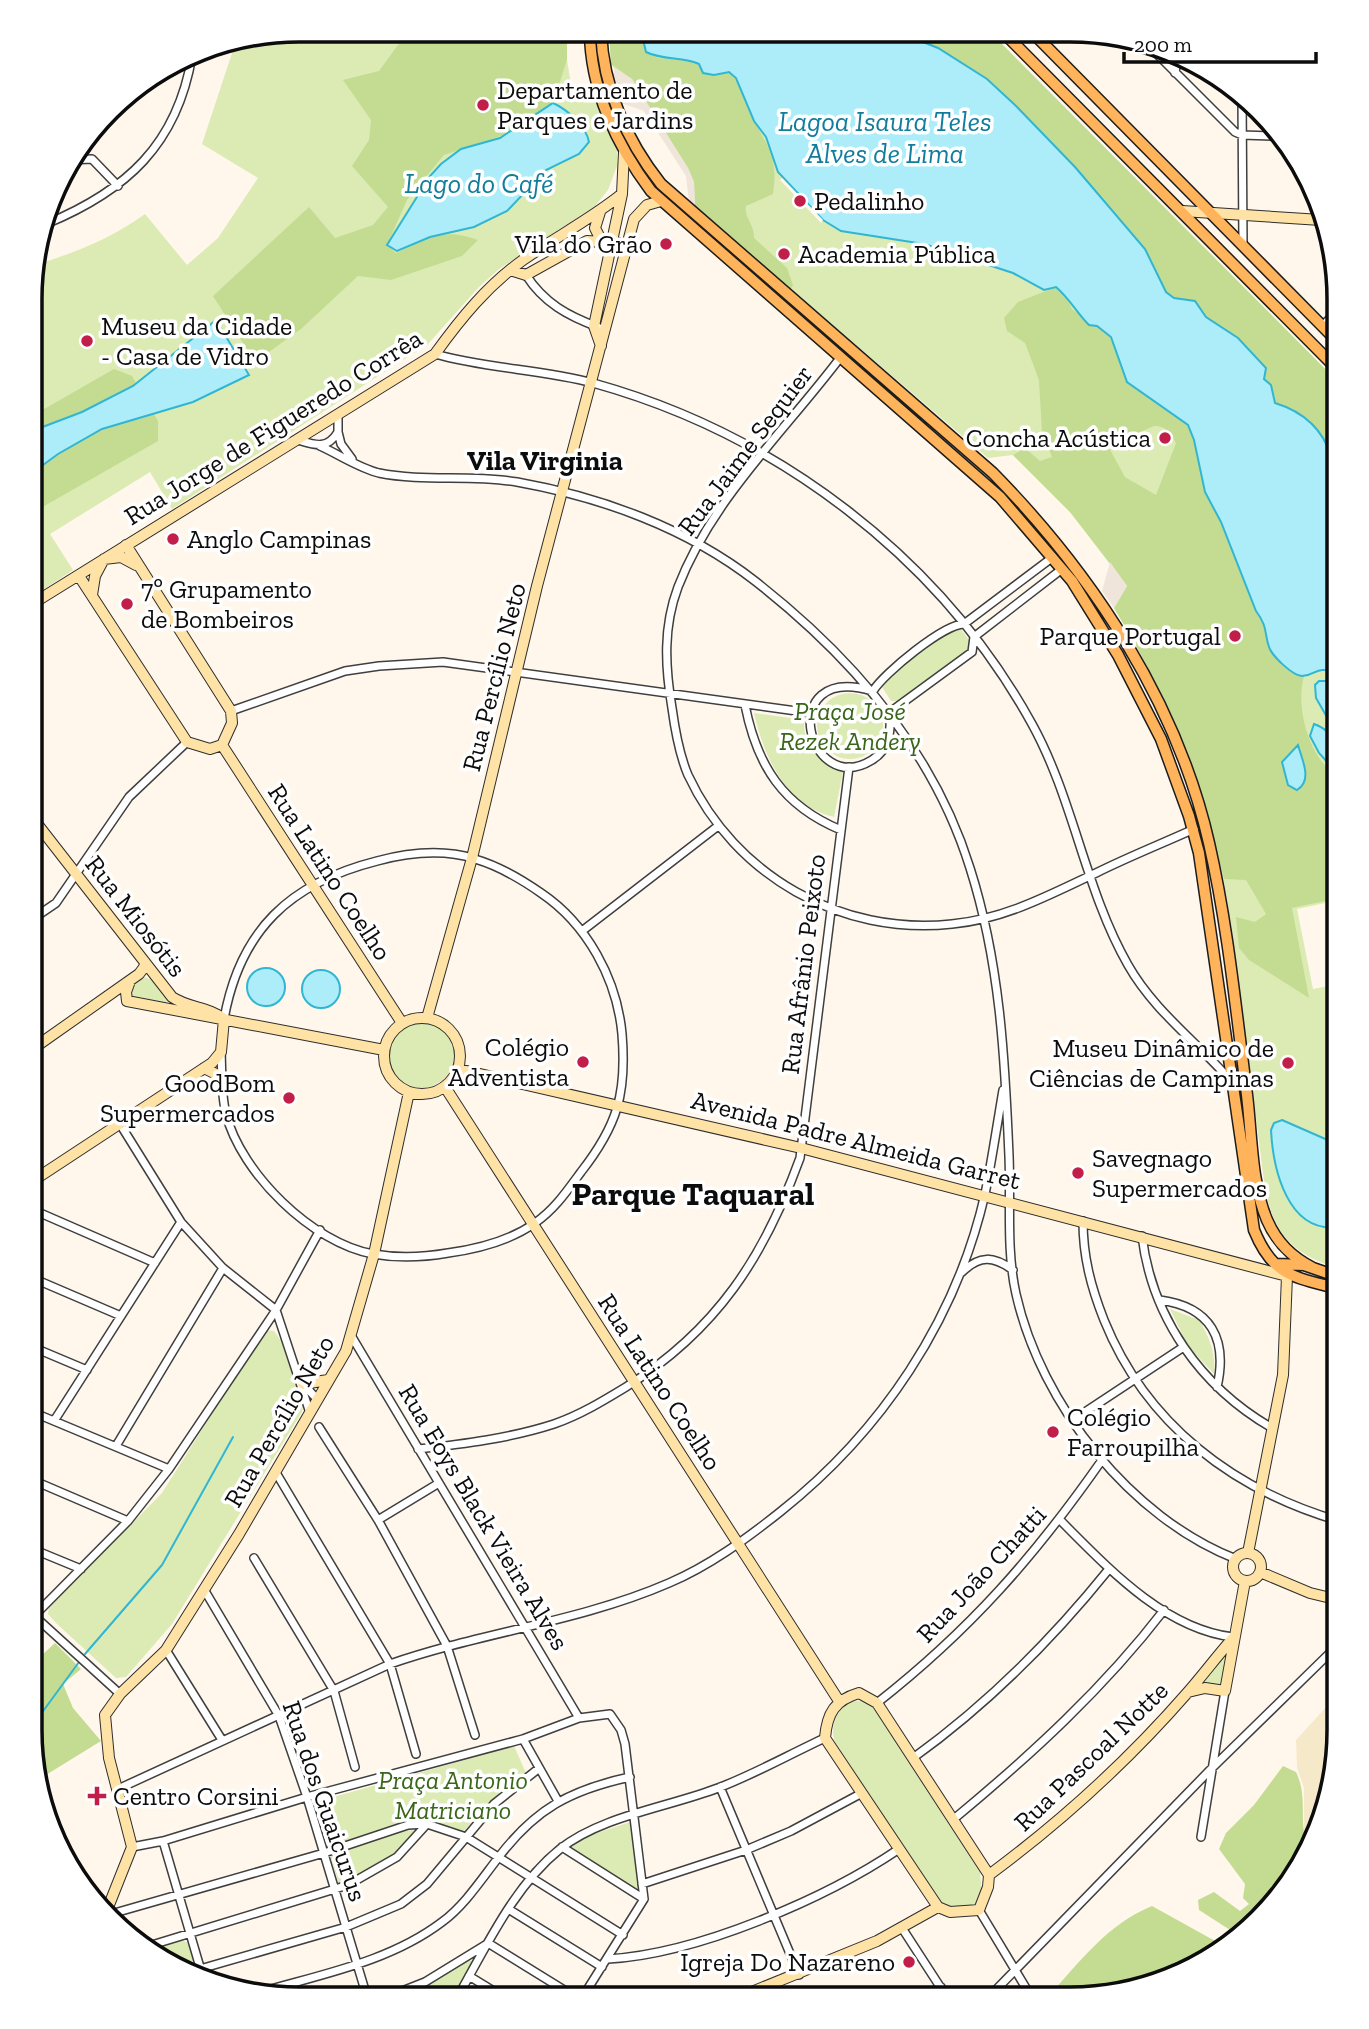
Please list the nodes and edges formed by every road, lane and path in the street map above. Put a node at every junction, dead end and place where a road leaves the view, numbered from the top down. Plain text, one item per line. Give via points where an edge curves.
1 (591, 42) edge
2 (602, 42) edge
3 (1013, 42) edge
4 (1042, 42) edge
5 (1164, 60) edge
6 (1176, 66) edge
7 (189, 67) edge
8 (1175, 73) junction
9 (1242, 109) edge
10 (611, 110) junction
11 (1242, 135) junction
12 (1268, 136) edge
13 (624, 152) junction
14 (83, 159) edge
15 (118, 186) junction
16 (622, 194) junction
17 (1192, 194) junction
18 (660, 201) junction
19 (1182, 211) junction
20 (1209, 211) junction
21 (600, 212) junction
22 (1243, 212) junction
23 (1312, 214) edge
24 (1314, 219) edge
25 (55, 220) edge
26 (601, 240) junction
27 (613, 242) junction
28 (627, 244) junction
29 (1243, 247) junction
30 (743, 257) junction
31 (736, 267) junction
32 (510, 270) junction
33 (526, 275) junction
34 (1327, 321) edge
35 (594, 326) junction
36 (1322, 326) junction
37 (605, 330) junction
38 (1327, 331) edge
39 (601, 346) junction
40 (435, 354) junction
41 (840, 358) junction
42 (1327, 359) edge
43 (591, 382) junction
44 (338, 415) junction
45 (338, 432) junction
46 (298, 440) junction
47 (320, 446) junction
48 (762, 453) junction
49 (355, 463) junction
50 (561, 493) junction
51 (698, 544) junction
52 (126, 545) junction
53 (1053, 557) junction
54 (104, 559) junction
55 (138, 566) junction
56 (1062, 569) junction
57 (79, 576) junction
58 (92, 595) junction
59 (42, 598) edge
60 (964, 624) junction
61 (974, 637) junction
62 (516, 672) junction
63 (873, 691) junction
64 (670, 695) junction
65 (745, 705) junction
66 (231, 711) junction
67 (890, 712) junction
68 (811, 713) junction
69 (187, 742) junction
70 (222, 745) junction
71 (849, 767) junction
72 (719, 825) junction
73 (1194, 829) junction
74 (42, 830) edge
75 (841, 830) junction
76 (472, 858) junction
77 (75, 872) junction
78 (1090, 876) junction
79 (312, 884) junction
80 (831, 909) junction
81 (42, 913) edge
82 (983, 919) junction
83 (582, 931) junction
84 (144, 961) junction
85 (139, 974) junction
86 (159, 979) junction
87 (130, 981) junction
88 (172, 997) junction
89 (162, 1008) junction
90 (427, 1018) junction
91 (224, 1019) junction
92 (402, 1023) junction
93 (42, 1042) edge
94 (1228, 1046) junction
95 (384, 1050) junction
96 (221, 1052) junction
97 (1209, 1055) junction
98 (204, 1069) junction
99 (458, 1069) junction
100 (222, 1077) junction
101 (1004, 1081) junction
102 (1233, 1082) junction
103 (445, 1087) junction
104 (409, 1092) junction
105 (618, 1104) junction
106 (120, 1124) junction
107 (995, 1138) junction
108 (1008, 1139) junction
109 (801, 1148) junction
110 (990, 1161) junction
111 (1009, 1161) junction
112 (42, 1175) edge
113 (984, 1195) junction
114 (1009, 1202) junction
115 (42, 1214) edge
116 (1083, 1221) junction
117 (181, 1222) junction
118 (533, 1224) junction
119 (320, 1230) junction
120 (1142, 1236) junction
121 (1264, 1248) junction
122 (968, 1250) junction
123 (374, 1254) junction
124 (1012, 1257) junction
125 (975, 1260) junction
126 (1241, 1262) junction
127 (155, 1263) junction
128 (1002, 1263) junction
129 (1255, 1263) junction
130 (1276, 1264) junction
131 (223, 1268) junction
132 (1313, 1268) junction
133 (1013, 1270) junction
134 (1327, 1273) edge
135 (958, 1275) junction
136 (1287, 1276) junction
137 (42, 1282) edge
138 (1311, 1282) junction
139 (1327, 1286) edge
140 (1160, 1300) junction
141 (1288, 1301) junction
142 (276, 1310) junction
143 (121, 1317) junction
144 (352, 1337) junction
145 (1182, 1348) junction
146 (42, 1351) edge
147 (87, 1370) junction
148 (1136, 1379) junction
149 (300, 1380) junction
150 (328, 1380) junction
151 (634, 1381) junction
152 (1217, 1387) junction
153 (317, 1399) junction
154 (309, 1410) junction
155 (42, 1416) edge
156 (1073, 1420) junction
157 (54, 1421) junction
158 (319, 1427) dead end
159 (1272, 1428) junction
160 (116, 1446) junction
161 (418, 1449) junction
162 (1102, 1460) junction
163 (169, 1469) junction
164 (275, 1471) junction
165 (439, 1483) junction
166 (42, 1484) edge
167 (1260, 1491) junction
168 (1327, 1518) edge
169 (377, 1520) junction
170 (1060, 1520) junction
171 (128, 1521) junction
172 (738, 1543) junction
173 (42, 1553) edge
174 (1248, 1553) junction
175 (254, 1558) dead end
176 (1236, 1559) junction
177 (81, 1569) junction
178 (1109, 1569) junction
179 (1260, 1572) junction
180 (1245, 1581) junction
181 (205, 1591) junction
182 (1327, 1597) edge
183 (42, 1606) edge
184 (1164, 1610) junction
185 (42, 1624) edge
186 (526, 1628) junction
187 (1233, 1638) junction
188 (447, 1646) junction
189 (166, 1650) junction
190 (1327, 1656) edge
191 (390, 1664) junction
192 (334, 1691) junction
193 (1225, 1691) junction
194 (1188, 1692) junction
195 (120, 1694) junction
196 (839, 1701) junction
197 (877, 1703) junction
198 (279, 1716) junction
199 (579, 1718) junction
200 (475, 1735) dead end
201 (825, 1738) junction
202 (523, 1739) junction
203 (222, 1740) junction
204 (416, 1754) dead end
205 (913, 1758) junction
206 (355, 1767) dead end
207 (538, 1769) junction
208 (1210, 1770) junction
209 (629, 1777) junction
210 (720, 1787) junction
211 (118, 1789) junction
212 (862, 1793) junction
213 (307, 1797) junction
214 (558, 1801) junction
215 (634, 1816) junction
216 (955, 1818) junction
217 (427, 1824) junction
218 (466, 1837) junction
219 (1201, 1838) dead end
220 (163, 1841) junction
221 (132, 1847) junction
222 (562, 1847) junction
223 (899, 1849) junction
224 (746, 1850) junction
225 (324, 1853) junction
226 (498, 1858) junction
227 (989, 1875) junction
228 (532, 1877) junction
229 (642, 1884) junction
230 (334, 1889) junction
231 (179, 1895) junction
232 (644, 1899) junction
233 (110, 1903) edge
234 (938, 1907) junction
235 (510, 1910) junction
236 (979, 1910) junction
237 (117, 1912) edge
238 (773, 1913) junction
239 (346, 1927) junction
240 (902, 1927) junction
241 (190, 1933) junction
242 (623, 1935) junction
243 (488, 1943) junction
244 (156, 1944) edge
245 (608, 1959) junction
246 (357, 1963) junction
247 (199, 1966) edge
248 (602, 1967) junction
249 (203, 1968) edge
250 (1015, 1971) junction
251 (799, 1975) junction
252 (469, 1976) junction
253 (281, 1986) edge
254 (364, 1987) edge
255 (412, 1987) edge
256 (463, 1987) edge
257 (487, 1987) edge
258 (562, 1987) edge
259 (588, 1987) edge
260 (767, 1987) edge
261 (941, 1987) edge
262 (999, 1987) edge
263 (1025, 1987) edge

1 - 10 main road via 595,71
2 - 10 main road
3 - 19 main road
4 - 17 main road
5 - 8 street
6 - 8 street
7 - 15 street via 181,100 165,132 146,161
8 - 11 street
9 - 11 street
10 - 13 main road
10 - 30 main road via 661,184
11 - 12 street
11 - 22 street
13 - 16 street
13 - 18 main road
14 - 15 street via 92,159
15 - 25 street
16 - 21 street, Rua Jorge de Figueredo Corrêa
16 - 27 street
17 - 20 main road
17 - 22 street via 1212,206
18 - 28 street, Rua Percílio Neto via 639,210
18 - 31 main road
19 - 20 street
19 - 42 main road
20 - 22 street
20 - 29 main road
21 - 26 street via 595,228
21 - 32 street, Rua Jorge de Figueredo Corrêa
22 - 23 street
22 - 24 street
22 - 29 street
26 - 27 street
26 - 33 street via 587,241
27 - 28 street
27 - 35 street
28 - 37 street, Rua Percílio Neto
29 - 36 main road
30 - 31 main road via 742,266
30 - 132 main road via 1007,488 1073,564 1136,662 1174,739 1209,844 1263,1206 1280,1244
31 - 41 main road
32 - 33 street
32 - 40 street, Rua Jorge de Figueredo Corrêa via 477,299
33 - 35 street via 564,314
34 - 36 street
35 - 37 street
35 - 39 street
36 - 38 main road
37 - 39 street, Rua Percílio Neto
39 - 43 street, Rua Percílio Neto
40 - 43 street
40 - 44 street, Rua Jorge de Figueredo Corrêa
41 - 48 street, Rua Jaime Sequier
41 - 53 main road via 968,466
43 - 48 street via 662,405
43 - 50 street, Rua Percílio Neto
44 - 45 street
44 - 46 street, Rua Jorge de Figueredo Corrêa
45 - 47 street via 330,443
45 - 49 street
46 - 47 street
46 - 52 street, Rua Jorge de Figueredo Corrêa
47 - 49 street
48 - 51 street, Rua Jaime Sequier
48 - 60 street via 879,535 918,569
49 - 50 street via 383,474 516,481
50 - 51 street via 628,512
50 - 62 street, Rua Percílio Neto
51 - 63 street via 826,640
51 - 64 street, Rua Jaime Sequier via 669,617 665,658
52 - 54 street, Rua Jorge de Figueredo Corrêa
52 - 55 street
53 - 56 main road
53 - 60 street
54 - 55 street via 121,557
54 - 57 street, Rua Jorge de Figueredo Corrêa
54 - 58 street
55 - 66 street
56 - 61 street
56 - 73 main road via 1140,693
57 - 58 street
57 - 59 street, Rua Jorge de Figueredo Corrêa
58 - 69 street
60 - 61 street
60 - 63 street via 950,627 883,678
61 - 67 street via 972,652
61 - 78 street via 1042,745
62 - 64 street
62 - 66 street via 443,662 379,666 302,684
62 - 76 street, Rua Percílio Neto
63 - 67 street
63 - 68 street via 850,684 837,686 816,702
64 - 65 street
64 - 72 street, Rua Jaime Sequier via 687,773
65 - 68 street
65 - 75 street via 754,739 778,784 812,818
66 - 70 street via 232,723
67 - 71 street via 891,731 884,749 869,762
67 - 82 street via 950,816
68 - 71 street via 809,726 817,750
69 - 70 street via 210,749
69 - 77 street via 128,797
70 - 79 street, Rua Latino Coelho
71 - 75 street, Rua Afrânio Peixoto
72 - 80 street, Rua Jaime Sequier via 732,843 765,871 807,900
72 - 83 street
73 - 78 street, Rua Jaime Sequier
73 - 94 main road
74 - 77 street, Rua Miosótis
75 - 80 street, Rua Afrânio Peixoto
76 - 79 street via 401,854 351,867
76 - 83 street via 530,885
76 - 90 street, Rua Percílio Neto
77 - 81 street via 56,903
77 - 84 street, Rua Miosótis
78 - 82 street, Rua Jaime Sequier via 1013,911
78 - 97 street via 1128,965 1173,1024
79 - 91 street via 273,914 242,955
79 - 92 street, Rua Latino Coelho
80 - 82 street, Rua Jaime Sequier via 892,925
80 - 109 street, Rua Afrânio Peixoto
82 - 101 street via 1000,1007
83 - 105 street via 608,976 620,1010 624,1077
84 - 85 street
84 - 86 street, Rua Miosótis
85 - 86 street
85 - 87 street
86 - 88 street, Rua Miosótis
87 - 89 street via 127,1001
87 - 93 street
88 - 89 street
88 - 91 street, Rua Miosótis
89 - 91 street
90 - 92 street
90 - 99 street via 452,1032 460,1050
91 - 95 street
91 - 96 street
92 - 95 street via 390,1034
94 - 97 street
94 - 102 main road
95 - 104 street via 389,1076
96 - 98 street
96 - 100 street
97 - 102 street
98 - 100 street
98 - 106 street
99 - 103 street
99 - 105 street, Avenida Padre Almeida Garret
100 - 119 street via 226,1114 245,1158 287,1205
101 - 107 street
101 - 108 street
102 - 121 main road via 1249,1208
103 - 104 street via 431,1093
103 - 118 street, Rua Latino Coelho
104 - 123 street, Rua Percílio Neto
105 - 109 street, Avenida Padre Almeida Garret
105 - 118 street via 600,1151 555,1206
106 - 112 street
106 - 117 street
107 - 108 street via 1000,1142
107 - 110 street
108 - 111 street
109 - 113 street, Avenida Padre Almeida Garret
109 - 151 street, Rua Afrânio Peixoto via 783,1203 733,1292 693,1338
110 - 111 street via 998,1154
110 - 113 street
111 - 114 street
113 - 114 street, Avenida Padre Almeida Garret
113 - 122 street
114 - 116 street, Avenida Padre Almeida Garret
114 - 124 street
115 - 127 street
116 - 120 street, Avenida Padre Almeida Garret
116 - 148 street via 1090,1283 1112,1338
117 - 127 street
117 - 131 street
118 - 123 street via 469,1250 432,1256
118 - 151 street, Rua Latino Coelho
119 - 123 street
119 - 142 street
120 - 126 street, Avenida Padre Almeida Garret
120 - 140 street
121 - 129 street
121 - 130 main road
122 - 125 street
122 - 135 street
123 - 144 street, Rua Percílio Neto
124 - 128 street
124 - 133 street
125 - 128 street
125 - 135 street
126 - 129 street
126 - 136 street
127 - 143 street
128 - 133 street
129 - 130 street
130 - 132 main road
130 - 136 main road
131 - 142 street
131 - 160 street
132 - 134 main road
133 - 156 street via 1027,1329
135 - 172 street via 937,1327 881,1413 802,1494
136 - 138 main road
136 - 141 street
137 - 143 street
138 - 139 main road
138 - 141 street via 1296,1287
140 - 145 street
140 - 152 street via 1189,1306 1210,1325 1221,1351
141 - 159 street via 1283,1375
142 - 149 street
142 - 163 street
143 - 147 street
144 - 150 street, Rua Percílio Neto
144 - 161 street, Rua Eoys Black Vieira Alves
145 - 148 street
145 - 152 street
146 - 147 street
147 - 157 street
148 - 156 street
148 - 167 street via 1190,1443
149 - 150 street
149 - 153 street
149 - 154 street
150 - 153 street, Rua Percílio Neto
151 - 161 street, Rua Afrânio Peixoto via 557,1423
151 - 172 street, Rua Latino Coelho
152 - 159 street
153 - 154 street, Rua Percílio Neto
154 - 164 street, Rua Percílio Neto
155 - 157 street
156 - 162 street
157 - 160 street
158 - 169 street
159 - 167 street
160 - 163 street
161 - 165 street, Rua Eoys Black Vieira Alves
162 - 170 street, Rua João Chatti
162 - 176 street via 1130,1491 1182,1534
163 - 171 street
164 - 181 street, Rua Percílio Neto
164 - 191 street
165 - 169 street
165 - 186 street, Rua Eoys Black Vieira Alves
166 - 171 street
167 - 168 street
167 - 174 street
169 - 188 street
170 - 178 street
170 - 197 street, Rua João Chatti via 983,1611
171 - 177 street
172 - 186 street via 671,1583
172 - 196 street, Rua Latino Coelho
173 - 177 street
174 - 176 street
174 - 179 street via 1258,1559
175 - 192 street
176 - 180 street via 1235,1574
177 - 183 street
178 - 184 street
178 - 205 street via 1041,1650 953,1729
179 - 180 street
179 - 182 street
180 - 187 street
181 - 189 street, Rua Percílio Neto
181 - 198 street, Rua dos Guaicurus
184 - 187 street via 1210,1634
184 - 216 street via 1078,1708
185 - 195 street
186 - 188 street
186 - 199 street, Rua Eoys Black Vieira Alves
187 - 193 street
187 - 194 street, Rua Pascoal Notte
188 - 191 street
188 - 200 street
189 - 195 street, Rua Percílio Neto
189 - 203 street
190 - 208 street
191 - 192 street
191 - 204 street
192 - 198 street
192 - 206 street
193 - 194 street, Rua Pascoal Notte via 1205,1688
193 - 208 street
194 - 227 street, Rua Pascoal Notte via 1066,1816
195 - 211 street, Rua Percílio Neto via 109,1706 104,1726
196 - 197 street via 859,1693
196 - 201 street via 826,1724
197 - 205 street
198 - 203 street
198 - 213 street, Rua dos Guaicurus
199 - 202 street
199 - 209 street via 610,1714 621,1730
201 - 210 street
201 - 212 street
202 - 207 street
202 - 213 street
203 - 211 street
205 - 216 street
207 - 214 street
207 - 218 street via 494,1804
208 - 219 street
208 - 250 street
209 - 214 street
209 - 215 street
210 - 215 street
210 - 224 street
211 - 221 street, Rua Percílio Neto
212 - 223 street
212 - 224 street
213 - 220 street
213 - 225 street, Rua dos Guaicurus
214 - 226 street via 519,1833
215 - 222 street via 584,1833
215 - 229 street
216 - 227 street
217 - 218 street
217 - 225 street via 408,1825
217 - 230 street via 397,1857
218 - 226 street
218 - 239 street via 415,1894 387,1912
220 - 221 street
220 - 231 street
221 - 233 street
222 - 228 street
222 - 232 street
223 - 234 street
223 - 238 street
224 - 229 street
224 - 238 street
225 - 230 street, Rua dos Guaicurus
225 - 231 street
226 - 228 street
226 - 246 street via 445,1920 401,1947
227 - 236 street
228 - 235 street
228 - 242 street
229 - 232 street
230 - 239 street, Rua dos Guaicurus
230 - 241 street
231 - 237 street
231 - 241 street
232 - 242 street
234 - 236 street via 950,1912
234 - 240 street
235 - 243 street
235 - 248 street
236 - 250 street
238 - 245 street via 671,1948
238 - 251 street
239 - 246 street, Rua dos Guaicurus
239 - 249 street
240 - 251 street
240 - 261 street
241 - 244 street
241 - 247 street
242 - 245 street
243 - 252 street
243 - 255 street
243 - 258 street
245 - 248 street
246 - 253 street
246 - 254 street, Rua dos Guaicurus
248 - 259 street
250 - 262 street
250 - 263 street
251 - 260 street
252 - 256 street
252 - 257 street

